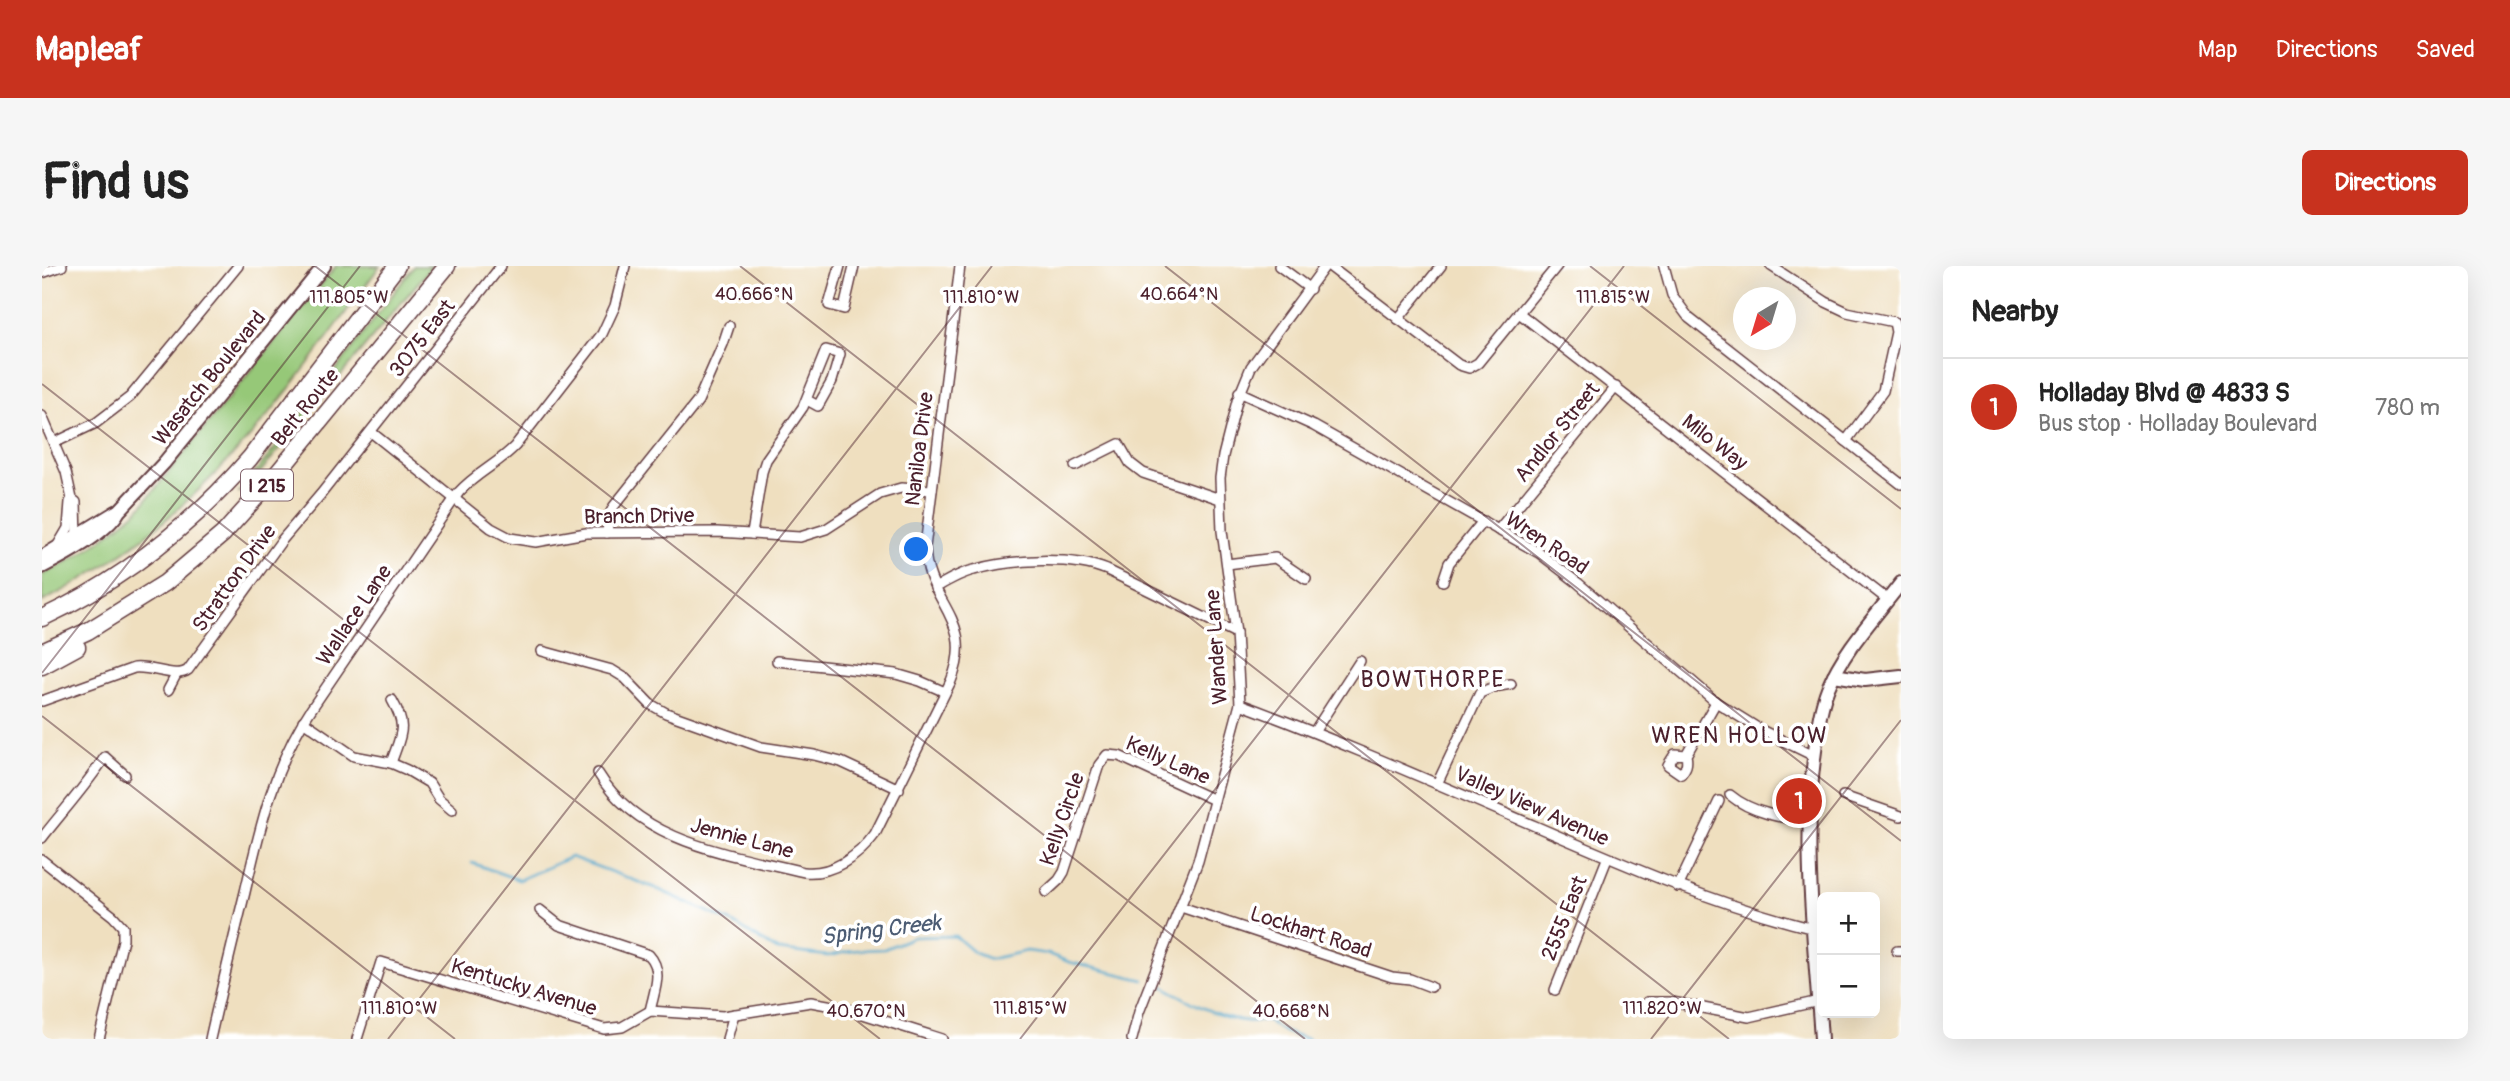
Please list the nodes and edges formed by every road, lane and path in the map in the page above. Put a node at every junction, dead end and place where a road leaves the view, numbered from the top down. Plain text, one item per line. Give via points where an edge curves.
1 (62, 266) edge
2 (238, 266) edge
3 (324, 266) edge
4 (397, 266) edge
5 (447, 266) edge
6 (501, 266) edge
7 (841, 266) edge
8 (854, 266) edge
9 (960, 266) edge
10 (1279, 266) edge
11 (1327, 266) edge
12 (1441, 266) edge
13 (1557, 266) edge
14 (1664, 266) edge
15 (1771, 266) edge
16 (622, 267) edge
17 (42, 273) edge
18 (1310, 289) junction
19 (1519, 313) junction
20 (1398, 319) junction
21 (729, 326) dead end
22 (1616, 387) junction
23 (1239, 392) junction
24 (805, 404) junction
25 (42, 416) edge
26 (371, 432) junction
27 (1846, 441) junction
28 (54, 443) junction
29 (1074, 466) dead end
30 (1901, 484) edge
31 (932, 489) junction
32 (455, 498) junction
33 (72, 499) junction
34 (1220, 499) junction
35 (1483, 521) junction
36 (1498, 530) junction
37 (607, 533) junction
38 (752, 534) junction
39 (77, 541) junction
40 (55, 550) junction
41 (42, 557) edge
42 (1227, 564) junction
43 (42, 567) edge
44 (1306, 579) dead end
45 (1443, 581) dead end
46 (164, 583) junction
47 (1901, 583) edge
48 (935, 588) junction
49 (1888, 600) junction
50 (42, 618) edge
51 (1236, 633) junction
52 (542, 651) dead end
53 (42, 652) edge
54 (777, 661) dead end
55 (1360, 661) dead end
56 (42, 666) edge
57 (176, 675) junction
58 (1834, 675) junction
59 (1901, 676) edge
60 (1511, 684) dead end
61 (169, 690) dead end
62 (945, 692) junction
63 (392, 700) dead end
64 (42, 701) edge
65 (1716, 702) junction
66 (1240, 704) junction
67 (303, 721) junction
68 (1314, 732) junction
69 (1107, 755) joint
70 (1686, 755) dead end
71 (1814, 756) junction
72 (391, 762) junction
73 (598, 773) dead end
74 (125, 775) dead end
75 (1437, 784) junction
76 (898, 789) junction
77 (1730, 796) dead end
78 (1843, 796) dead end
79 (1214, 800) junction
80 (1719, 801) dead end
81 (452, 810) dead end
82 (1901, 816) edge
83 (1811, 820) junction
84 (42, 838) edge
85 (1607, 859) junction
86 (42, 860) edge
87 (818, 872) joint
88 (1678, 887) junction
89 (1046, 892) dead end
90 (1181, 907) junction
91 (540, 910) dead end
92 (1814, 929) junction
93 (1817, 972) edge
94 (1431, 987) dead end
95 (1555, 990) dead end
96 (1817, 1001) edge
97 (1647, 1002) dead end
98 (650, 1011) junction
99 (734, 1014) junction
100 (1820, 1018) edge
101 (99, 1039) edge
102 (210, 1039) edge
103 (357, 1039) edge
104 (727, 1039) edge
105 (942, 1039) edge
106 (1132, 1039) edge
107 (1821, 1039) edge

1 - 17 street
2 - 28 street via 130,397 96,423
3 - 39 street, Wasatch Boulevard via 164,463 119,511
4 - 50 highway, Belt Route / I 215 via 250,458 191,521 147,557
5 - 46 highway, Belt Route / I 215 via 267,485 223,534
6 - 26 street, 3075 East
7 - 8 street via 830,305 844,309
9 - 31 street, Naniloa Drive
10 - 18 street
11 - 18 street, Wander Lane
11 - 20 street
12 - 20 street
13 - 19 street
14 - 27 street via 1672,295 1689,318
15 - 27 street via 1847,312 1894,322 1896,332 1883,391
16 - 32 street, Wallace Lane via 613,313 598,341 515,446 473,477
18 - 23 street, Wander Lane via 1251,367
19 - 20 street via 1469,368
19 - 22 street, Milo Way
21 - 37 street via 701,395 614,506
22 - 36 street, Andlor Street
22 - 49 street, Milo Way
23 - 34 street, Wander Lane via 1223,456
23 - 35 street, Wren Road via 1314,426
24 - 24 street via 826,350 840,354 818,406
24 - 38 street via 766,460
25 - 28 street
26 - 32 street, Branch Drive
26 - 57 street, Stratton Drive via 282,540 190,667
27 - 30 street
28 - 33 street
29 - 34 street via 1119,444 1130,463 1143,473
31 - 38 street, Branch Drive via 901,488 880,494 807,536
31 - 48 street, Naniloa Drive via 925,556
32 - 37 street, Branch Drive via 498,532 523,541
32 - 67 street, Wallace Lane
33 - 39 street via 76,502
33 - 40 street via 68,528
34 - 42 street, Wander Lane
35 - 36 street, Wren Road
35 - 45 street via 1449,563
36 - 65 street, Wren Road via 1557,566
37 - 38 street, Branch Drive
39 - 40 street, Wasatch Boulevard
39 - 43 street, Wasatch Boulevard
40 - 41 street, Wasatch Boulevard
42 - 44 street via 1275,558
42 - 51 street, Wander Lane
46 - 53 highway, Belt Route / I 215 via 88,631
46 - 56 highway via 92,638
47 - 49 street
48 - 51 street via 972,570 1074,561 1107,570
48 - 62 street, Naniloa Drive via 959,638 957,665
49 - 58 street
51 - 66 street, Wander Lane
52 - 76 street via 612,670 666,713 761,747 841,762
54 - 62 street via 896,674
55 - 68 street
57 - 61 street, Stratton Drive
57 - 64 street via 134,668
58 - 59 street via 1865,680
58 - 71 street via 1822,705
60 - 75 street via 1480,693
62 - 76 street, Naniloa Drive
63 - 72 street via 403,730
65 - 70 street
65 - 71 street, Wren Road
66 - 68 street, Valley View Avenue
66 - 79 street, Wander Lane
67 - 72 street via 354,756
67 - 102 street, Wallace Lane via 282,759 267,802
68 - 75 street, Valley View Avenue
69 - 79 street, Kelly Lane via 1119,756
69 - 89 street, Kelly Circle via 1099,765 1064,872
71 - 83 street
72 - 81 street via 426,781
73 - 87 street, Jennie Lane via 609,790 644,820 679,840
74 - 84 street via 105,757
75 - 85 street, Valley View Avenue
76 - 87 street, Naniloa Drive via 875,834 860,852
77 - 83 street via 1785,820
78 - 82 street
79 - 90 street, Wander Lane
80 - 88 street
83 - 92 street
85 - 88 street, Valley View Avenue
85 - 95 street, 2555 East
86 - 101 street via 123,927
88 - 92 street, Valley View Avenue
90 - 94 street, Lockhart Road
90 - 106 street, Wander Lane
91 - 98 street via 559,925 649,955 658,968
92 - 93 street
96 - 97 street via 1749,1017 1672,1002
98 - 99 street
98 - 103 street, Kentucky Avenue via 622,1027 604,1029 381,962
99 - 104 street
99 - 105 street via 821,1003
100 - 107 street

